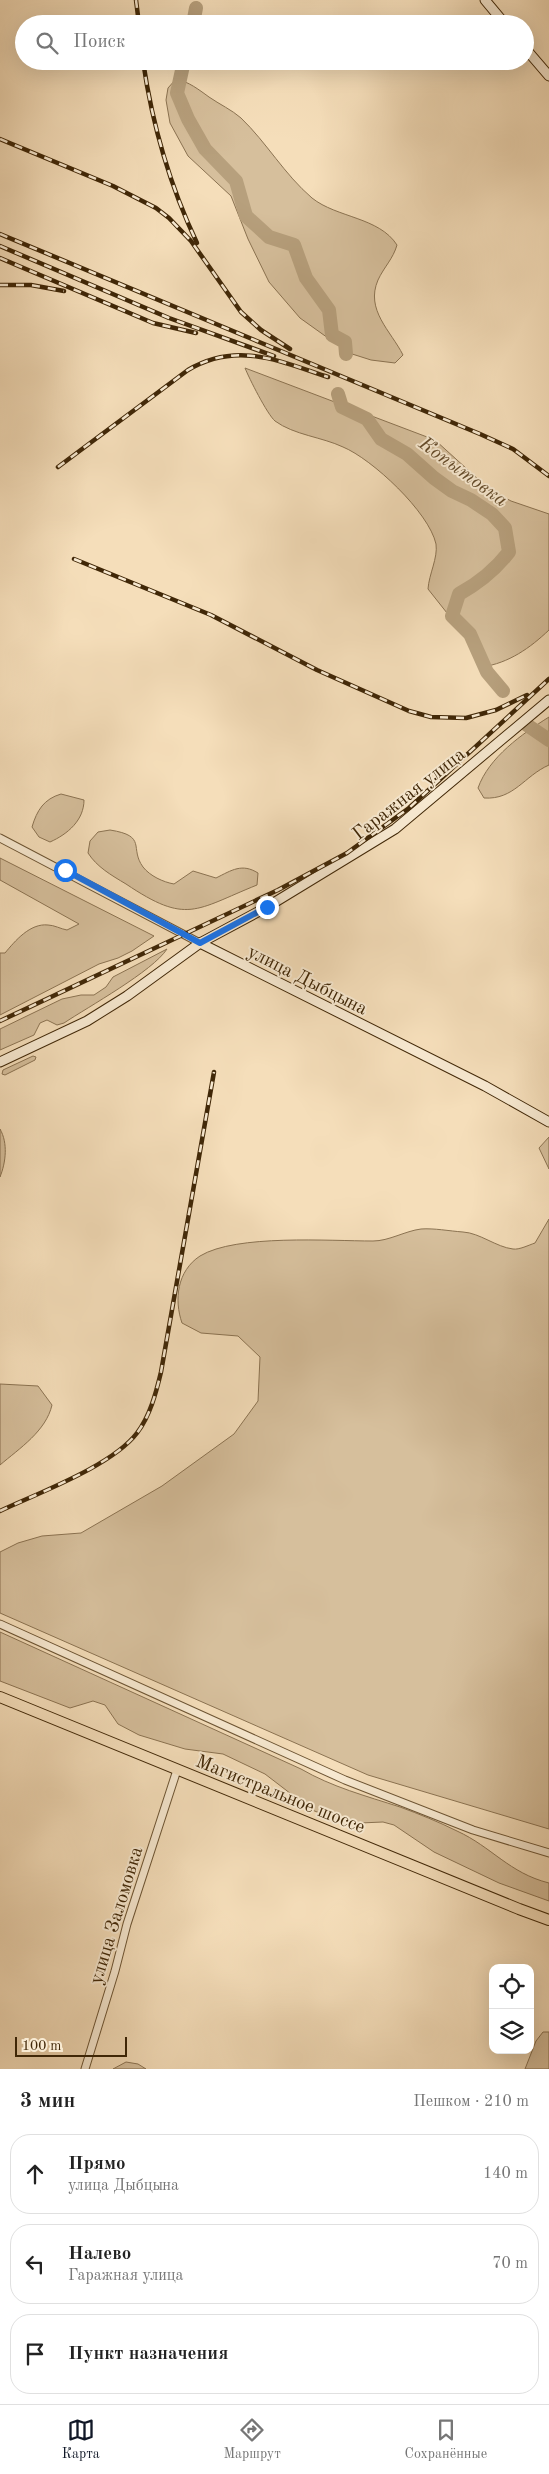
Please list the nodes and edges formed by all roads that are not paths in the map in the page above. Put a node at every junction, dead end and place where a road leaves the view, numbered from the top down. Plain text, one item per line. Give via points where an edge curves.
1 (485, 0) edge
2 (498, 15) edge
3 (534, 58) edge
4 (549, 76) edge
5 (549, 700) edge
6 (0, 838) edge
7 (200, 943) junction
8 (0, 1062) edge
9 (549, 1122) edge
10 (0, 1624) edge
11 (0, 1697) edge
12 (177, 1770) junction
13 (549, 1853) edge
14 (549, 1920) edge
15 (85, 2069) edge

1 - 2 street
3 - 4 street
5 - 7 street, Гаражная улица via 388,833 267,907
6 - 7 street, улица Дыбцына
7 - 8 street, Гаражная улица via 87,1022
7 - 9 street, улица Дыбцына via 485,1086
10 - 13 street via 345,1780 480,1833
11 - 12 main road, Магистральное шоссе
12 - 14 main road, Магистральное шоссе
12 - 15 street, улица Заломовка

